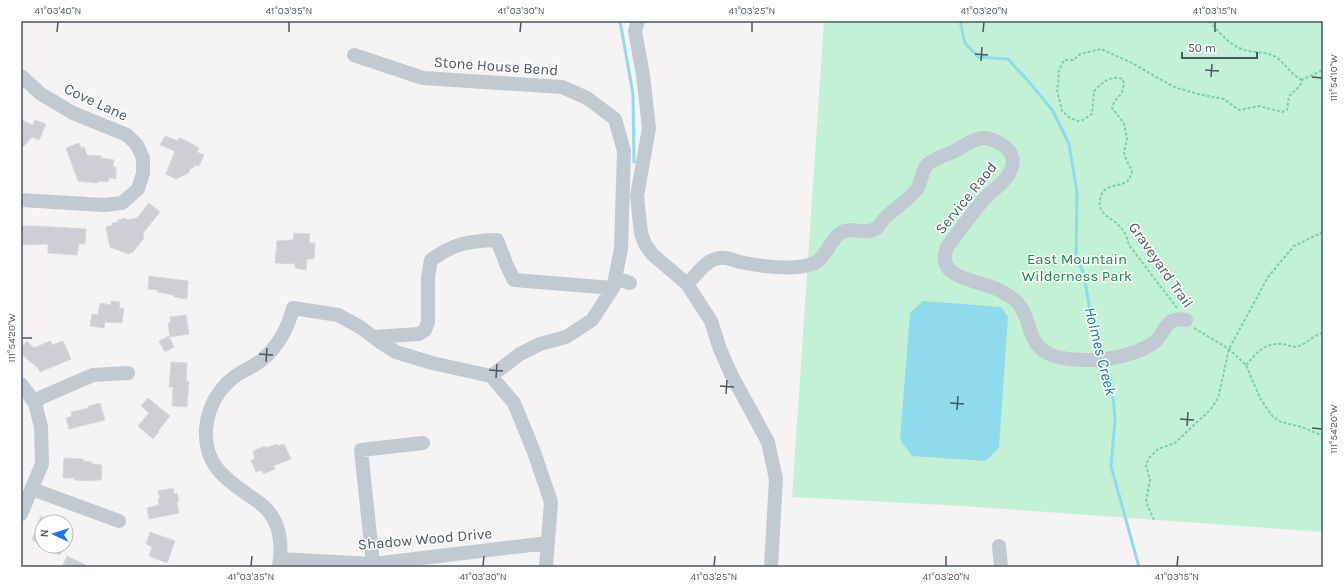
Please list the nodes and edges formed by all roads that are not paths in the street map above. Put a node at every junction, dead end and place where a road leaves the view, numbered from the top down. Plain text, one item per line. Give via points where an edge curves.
1 (638, 21) edge
2 (354, 55) dead end
3 (21, 76) edge
4 (21, 200) edge
5 (614, 283) junction
6 (630, 283) dead end
7 (687, 284) junction
8 (1186, 320) road end
9 (373, 337) junction
10 (128, 373) dead end
11 (491, 376) junction
12 (21, 384) edge
13 (35, 403) junction
14 (424, 443) dead end
15 (32, 489) junction
16 (21, 514) edge
17 (119, 521) dead end
18 (548, 543) junction
19 (998, 546) dead end
20 (280, 563) edge
21 (373, 564) junction
22 (546, 567) edge
23 (771, 567) edge
24 (1001, 567) edge

1 - 7 street via 635,31 649,128 637,196 641,233 652,254
2 - 5 street, Stone House Bend via 423,78 562,87 587,98 615,119 624,151 620,249
3 - 4 street, Cove Lane via 41,94 73,113 127,135 137,145 143,158 143,173 138,189 122,204
5 - 6 street
5 - 9 street via 514,280 497,240 470,241 443,251 431,260 428,277 428,322 425,330 419,334
5 - 11 street, Stone House Bend via 592,320 566,337 540,344 520,354
7 - 8 street, Service Raod via 708,262 718,258 766,266 812,264 820,259 842,232 866,232 878,226 917,188 928,164 983,137 999,142 1006,148 1013,160 1012,167 1009,174 986,197 947,247 944,262 951,272 995,288 1013,299 1019,304 1036,344 1042,350 1061,358 1112,358 1140,350 1154,343 1172,321 1179,318
7 - 23 street via 711,321 731,374 768,442 776,479
9 - 11 street via 396,352
9 - 20 street via 338,315 293,308 287,328 276,346 262,360 225,384 214,401 206,429 207,447 214,464 224,478 263,506 273,517 279,536
10 - 13 street via 93,375 42,397
11 - 18 street via 514,403 534,452 550,502
12 - 13 street
13 - 15 street via 41,427 42,464
14 - 21 street via 361,450
15 - 16 street
15 - 17 street
18 - 21 street, Shadow Wood Drive
18 - 22 street
19 - 24 street
20 - 21 street, Shadow Wood Drive

